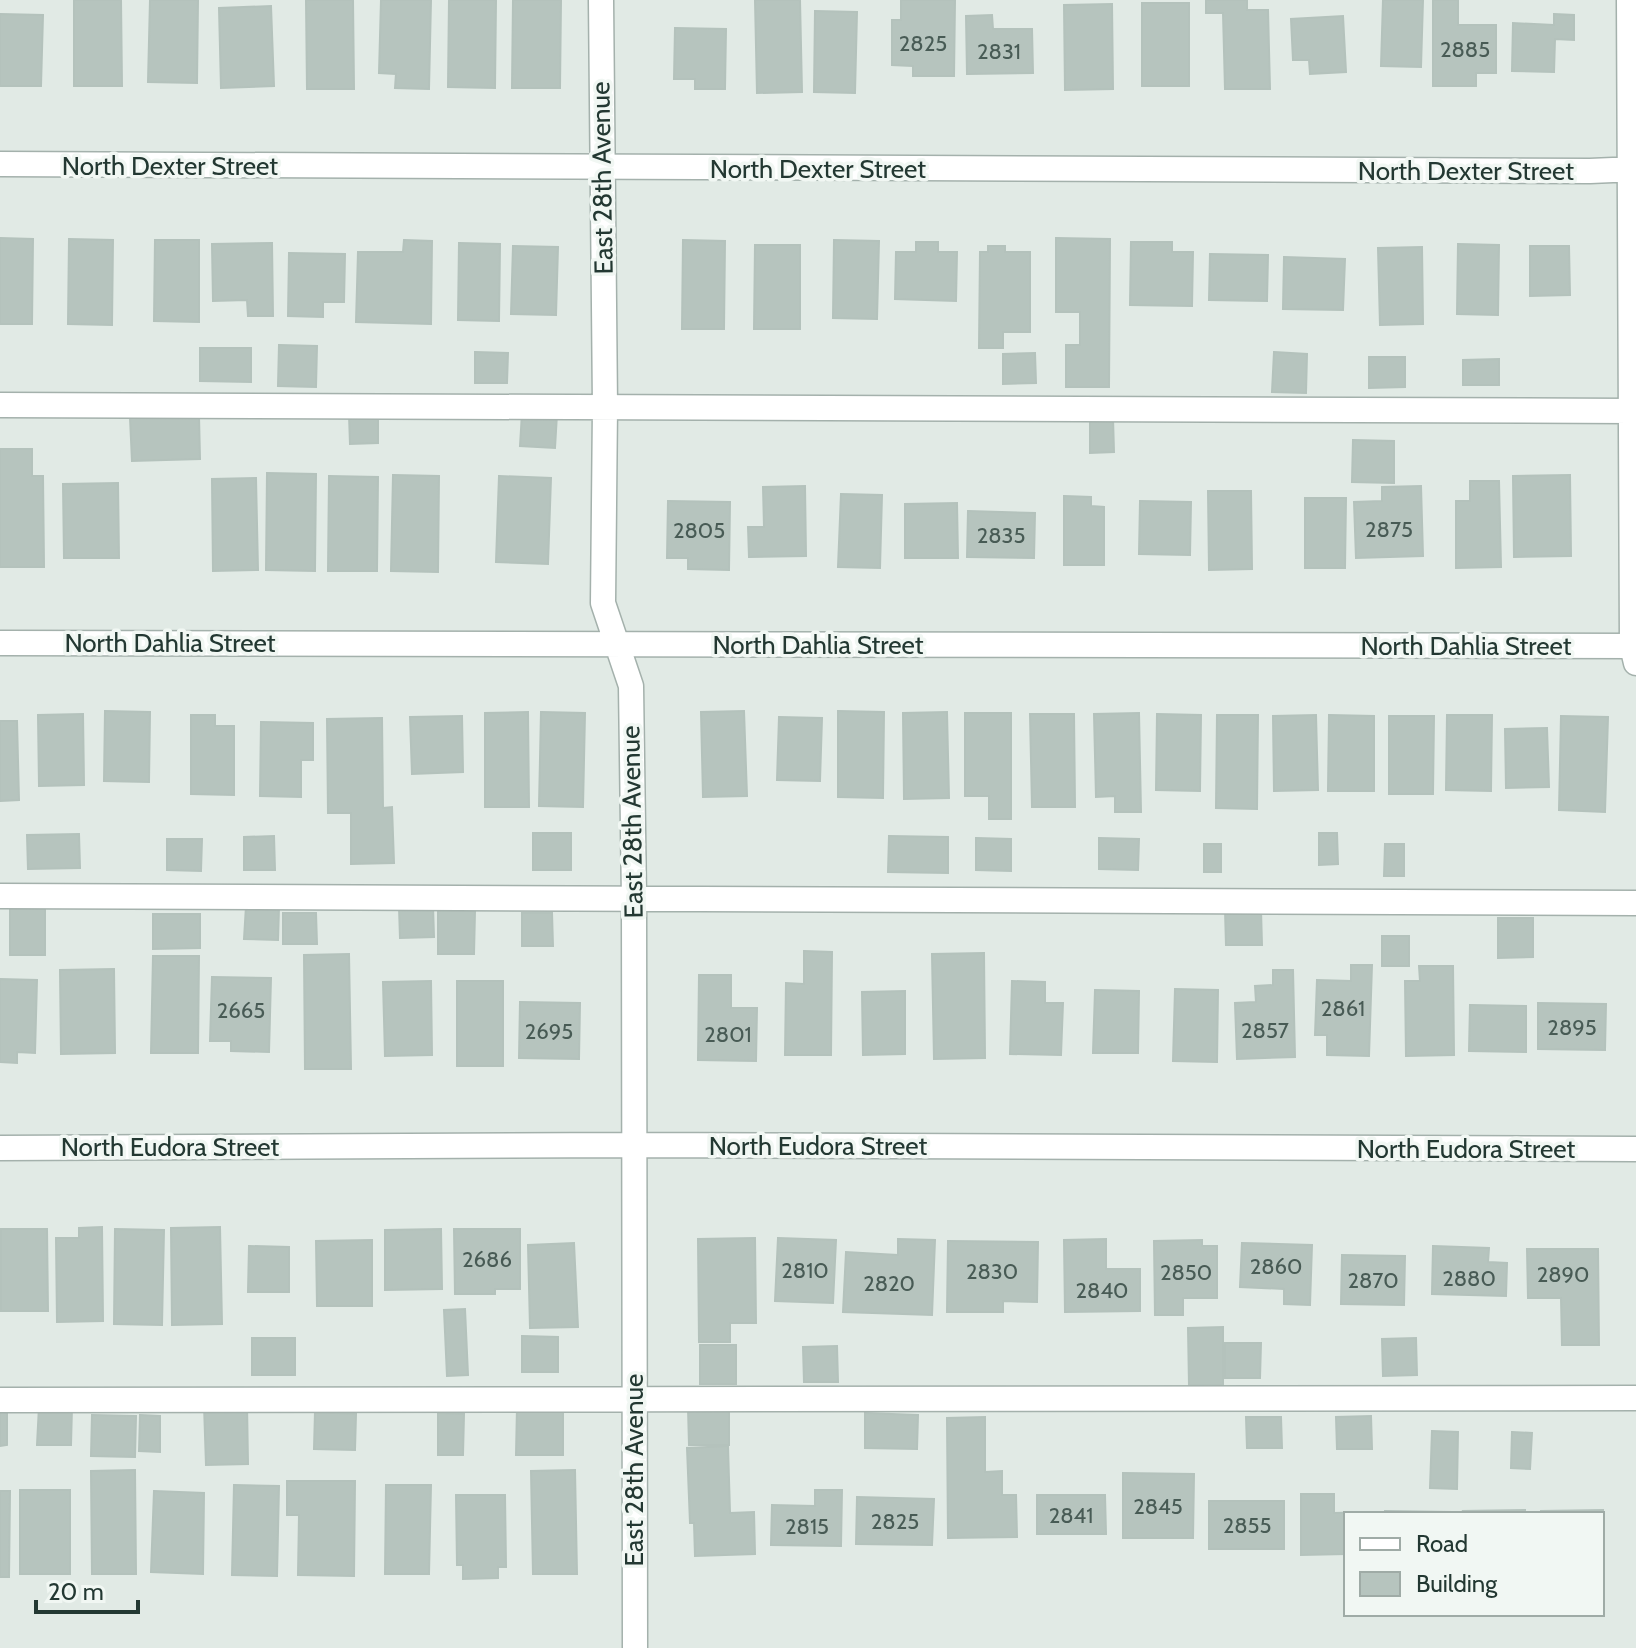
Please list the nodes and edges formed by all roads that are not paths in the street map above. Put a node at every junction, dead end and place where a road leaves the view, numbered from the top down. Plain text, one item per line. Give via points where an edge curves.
1 (601, 0) edge
2 (1629, 0) edge
3 (0, 164) edge
4 (602, 169) junction
5 (1633, 169) edge
6 (0, 405) edge
7 (605, 407) junction
8 (1631, 411) junction
9 (0, 643) edge
10 (615, 645) junction
11 (1635, 651) edge
12 (0, 896) edge
13 (634, 899) junction
14 (1636, 903) edge
15 (633, 1145) junction
16 (0, 1148) edge
17 (1636, 1149) edge
18 (1636, 1398) edge
19 (0, 1400) edge
20 (633, 1400) junction
21 (635, 1648) edge

1 - 4 street, East 28th Avenue
2 - 5 street
3 - 4 street, North Dexter Street
4 - 5 street, North Dexter Street
4 - 7 street, East 28th Avenue
5 - 8 street
6 - 7 street
7 - 8 street
7 - 10 street, East 28th Avenue via 603,603
8 - 11 street
9 - 10 street, North Dahlia Street
10 - 11 street, North Dahlia Street
10 - 13 street, East 28th Avenue via 631,686
12 - 13 street
13 - 14 street
13 - 15 street, East 28th Avenue
15 - 16 street, North Eudora Street
15 - 17 street, North Eudora Street
15 - 20 street, East 28th Avenue
18 - 20 street
19 - 20 street
20 - 21 street, East 28th Avenue

